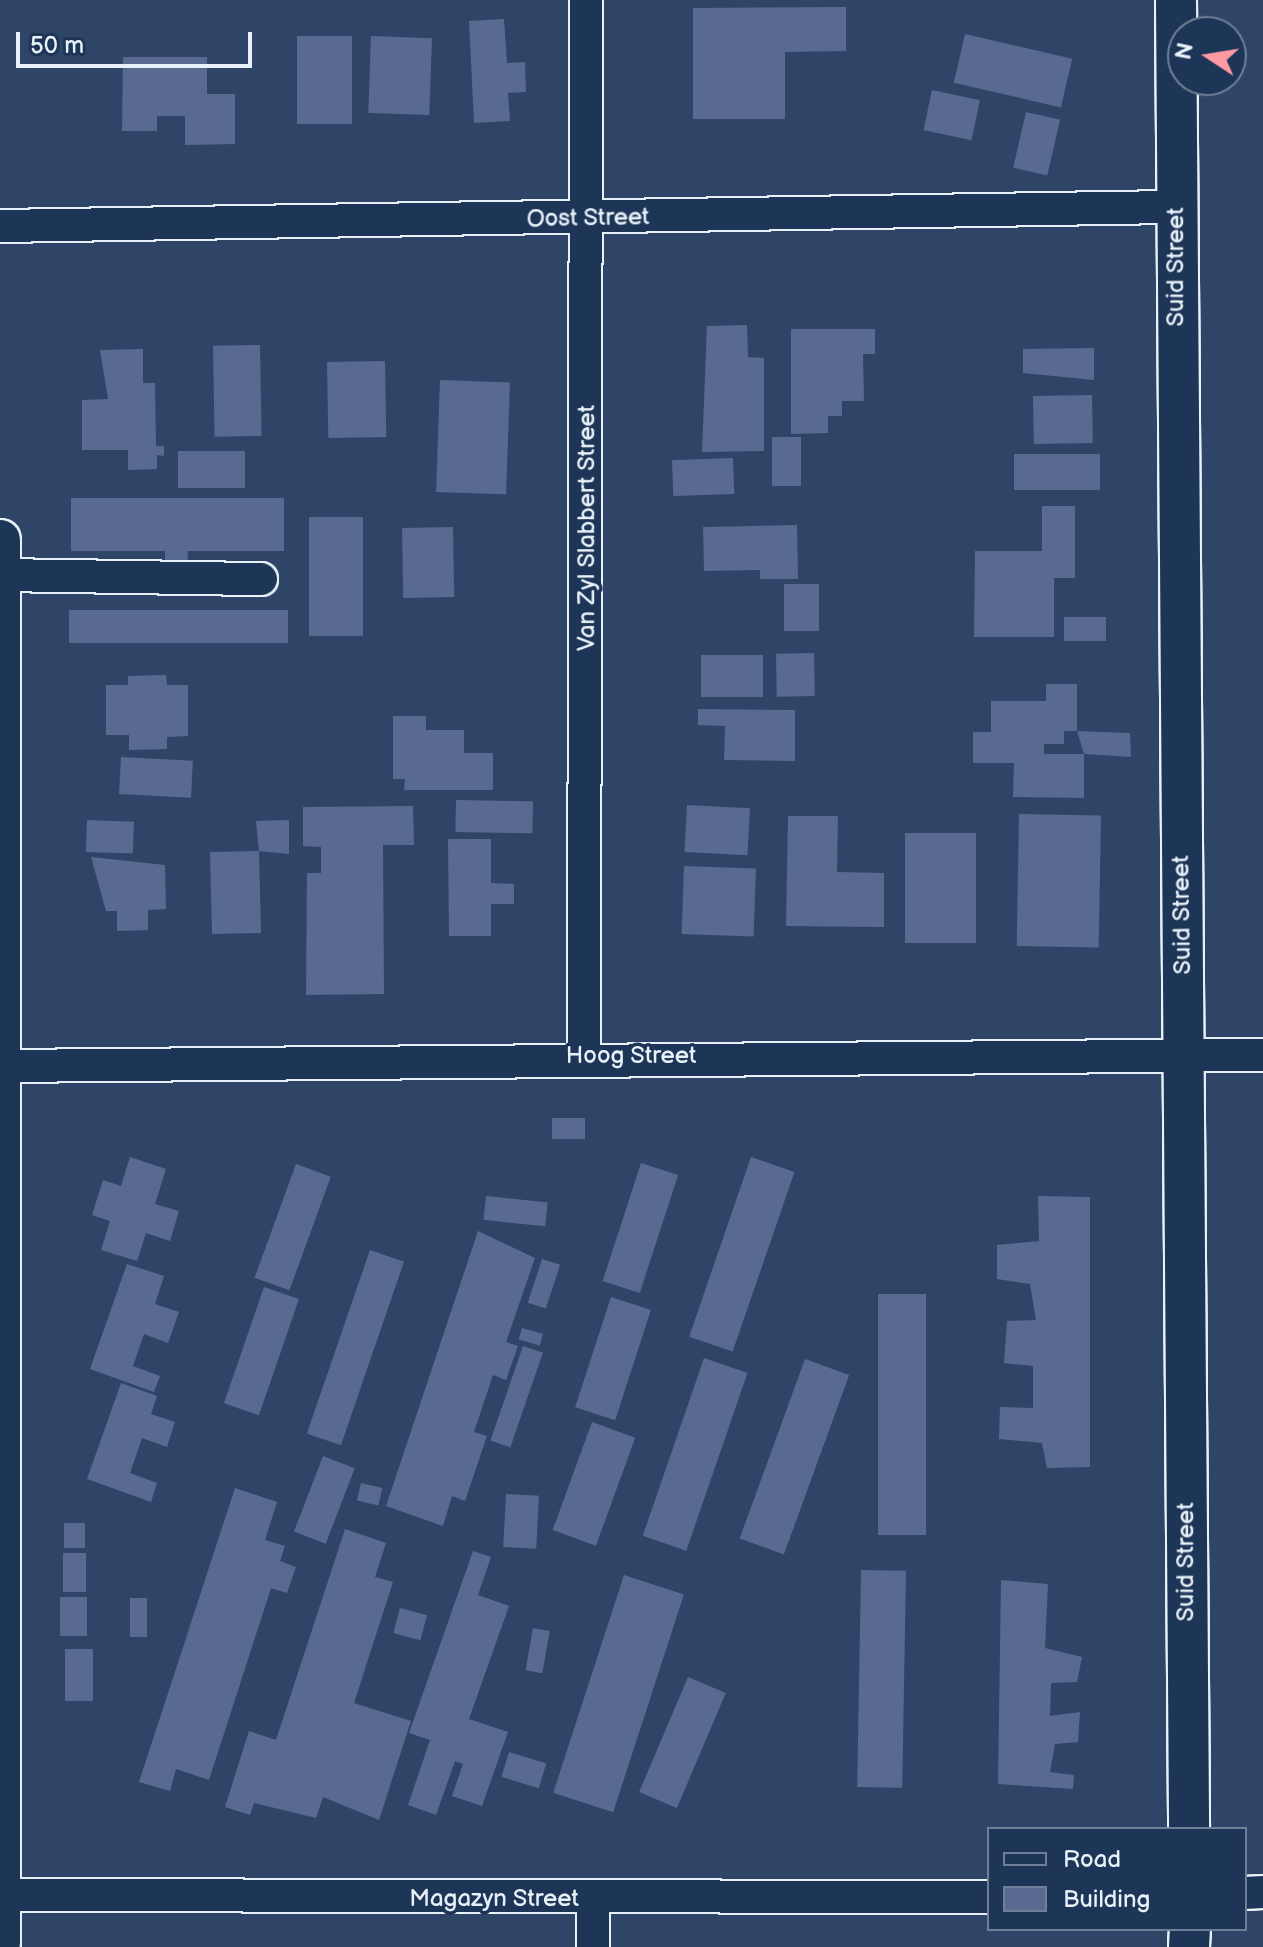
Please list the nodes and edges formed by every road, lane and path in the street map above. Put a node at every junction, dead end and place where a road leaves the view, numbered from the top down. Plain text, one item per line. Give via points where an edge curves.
1 (586, 0) edge
2 (1176, 0) edge
3 (1176, 207) junction
4 (589, 218) junction
5 (0, 226) edge
6 (0, 540) edge
7 (0, 575) edge
8 (261, 579) dead end
9 (0, 644) edge
10 (1183, 1054) junction
11 (1263, 1055) edge
12 (584, 1056) junction
13 (0, 1066) edge
14 (1189, 1827) edge
15 (0, 1895) edge
16 (987, 1897) edge
17 (593, 1900) junction
18 (0, 1943) edge
19 (593, 1947) edge

1 - 4 street, Van Zyl Slabbert Street
2 - 3 street, Suid Street
3 - 4 street, Oost Street
3 - 10 street, Suid Street
4 - 5 street, Oost Street
4 - 12 street, Van Zyl Slabbert Street
6 - 7 street
7 - 8 street
7 - 9 street
9 - 13 street
10 - 11 street, Hoog Street
10 - 12 street, Hoog Street
10 - 14 street, Suid Street
12 - 13 street, Hoog Street
13 - 15 street
15 - 17 street, Magazyn Street
15 - 18 street
16 - 17 street, Magazyn Street
17 - 19 street

